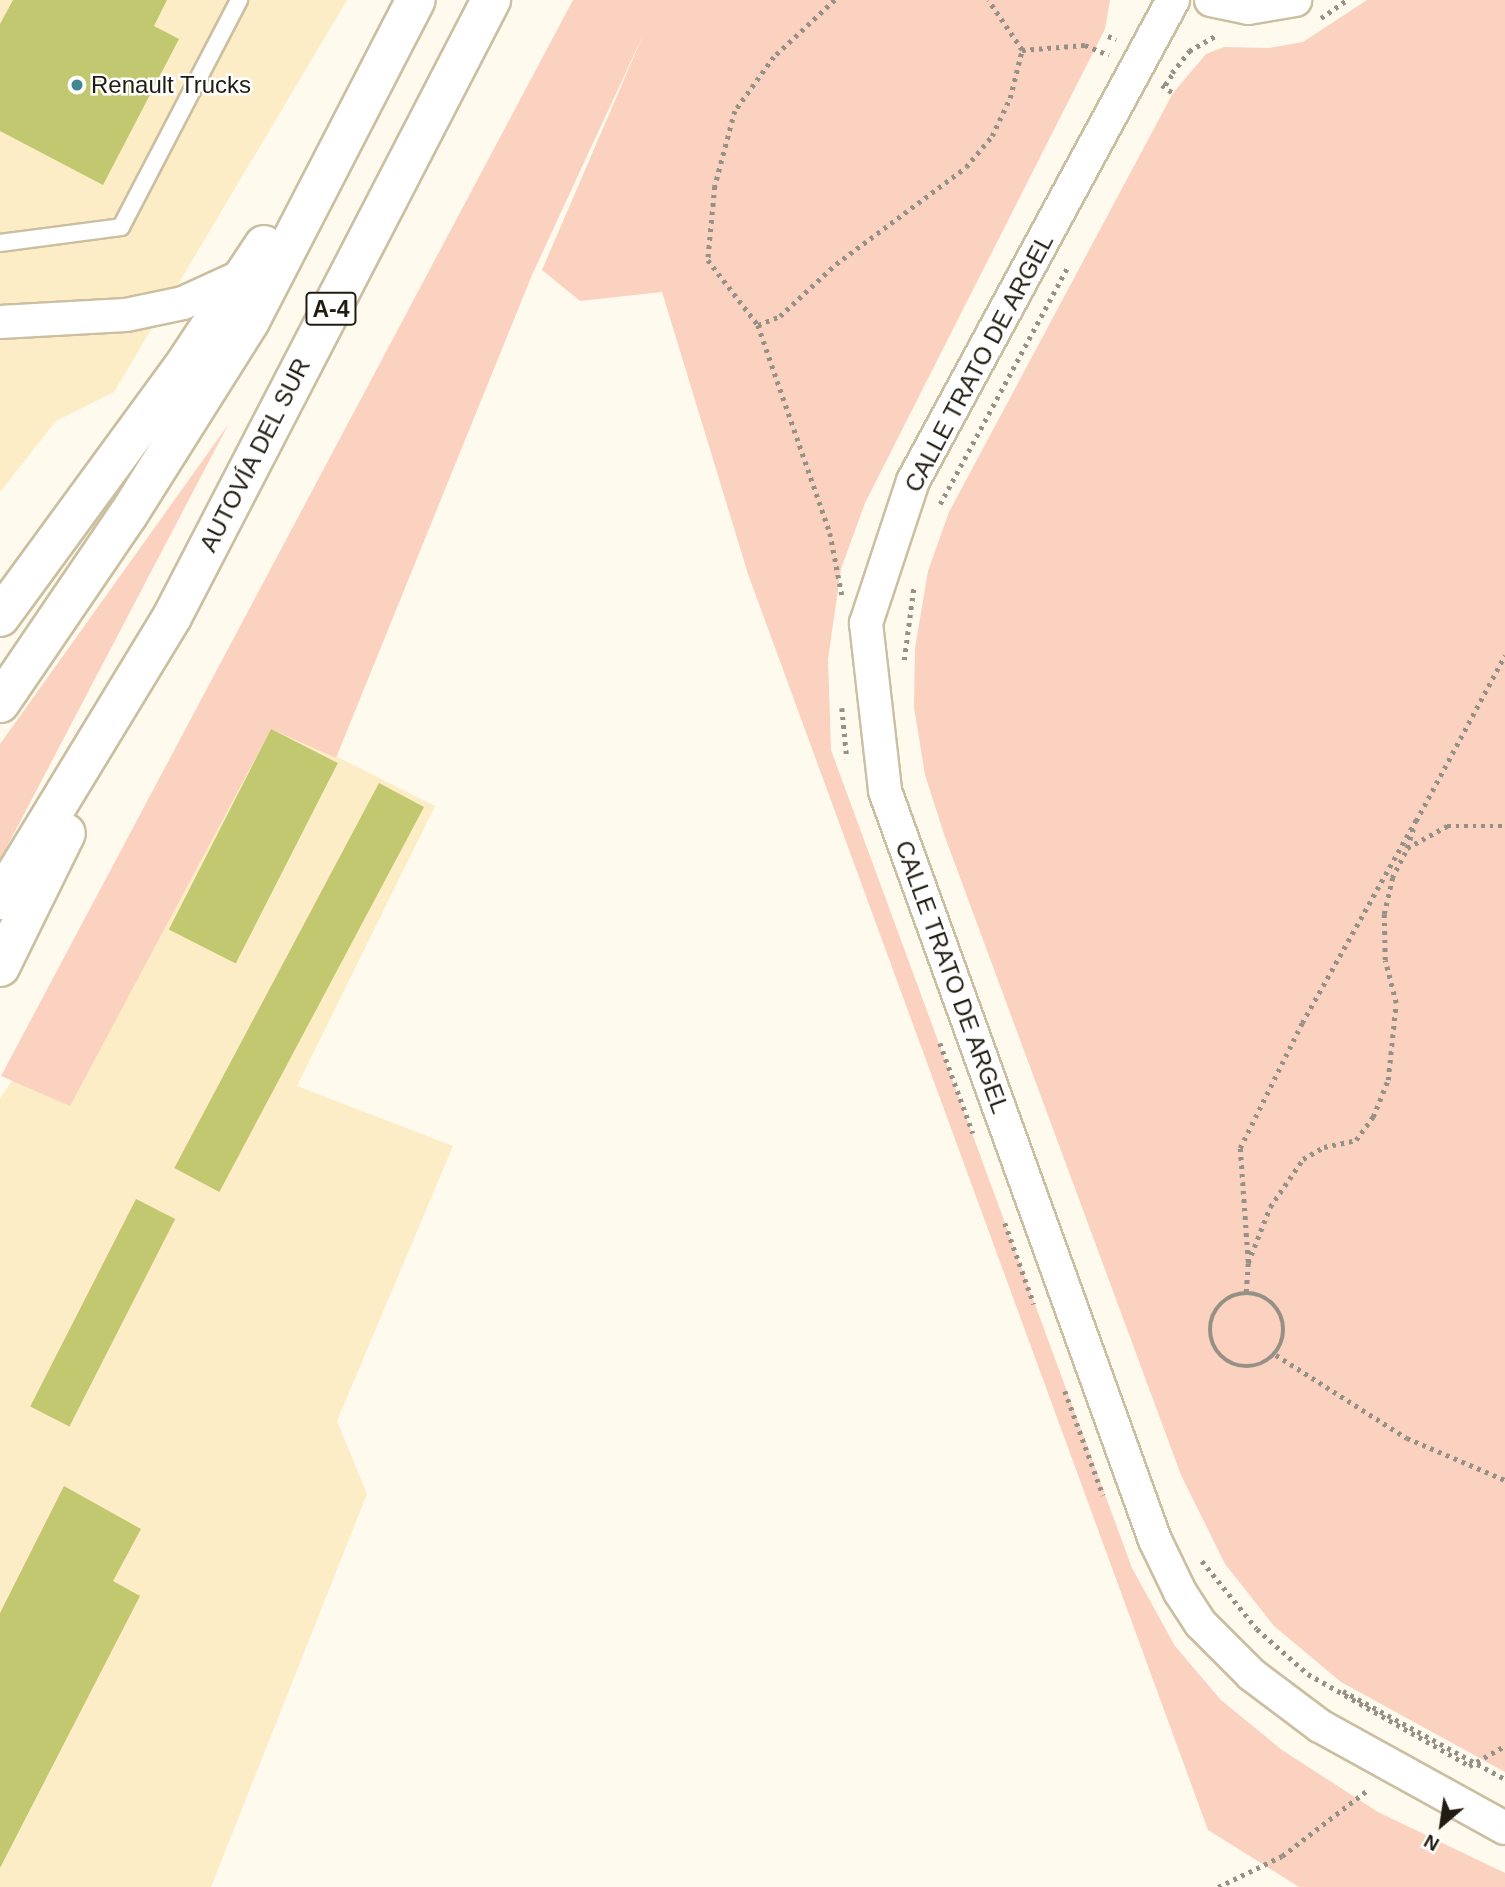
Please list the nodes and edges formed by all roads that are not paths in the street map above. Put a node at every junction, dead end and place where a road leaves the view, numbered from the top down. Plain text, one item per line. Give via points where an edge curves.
1 (239, 0) edge
2 (410, 0) edge
3 (416, 0) edge
4 (491, 0) edge
5 (1173, 0) edge
6 (1211, 0) edge
7 (1304, 11) edge
8 (0, 243) edge
9 (246, 274) junction
10 (0, 322) edge
11 (181, 370) junction
12 (0, 575) edge
13 (0, 617) edge
14 (172, 617) junction
15 (0, 703) edge
16 (0, 900) edge
17 (2, 963) edge
18 (1505, 1828) edge

1 - 8 lane via 121,227
2 - 9 highway
3 - 15 highway via 250,321 128,515
4 - 14 highway, AUTOVÍA DEL SUR / A-4
5 - 18 street, CALLE TRATO DE ARGEL via 1121,57 913,481 866,623 885,791 1155,1540 1180,1592 1201,1624 1252,1675 1320,1726
6 - 7 street via 1248,8
9 - 10 street via 183,303 126,315
9 - 11 highway
11 - 12 highway via 108,432
11 - 13 highway
14 - 16 highway, AUTOVÍA DEL SUR / A-4
14 - 17 highway

